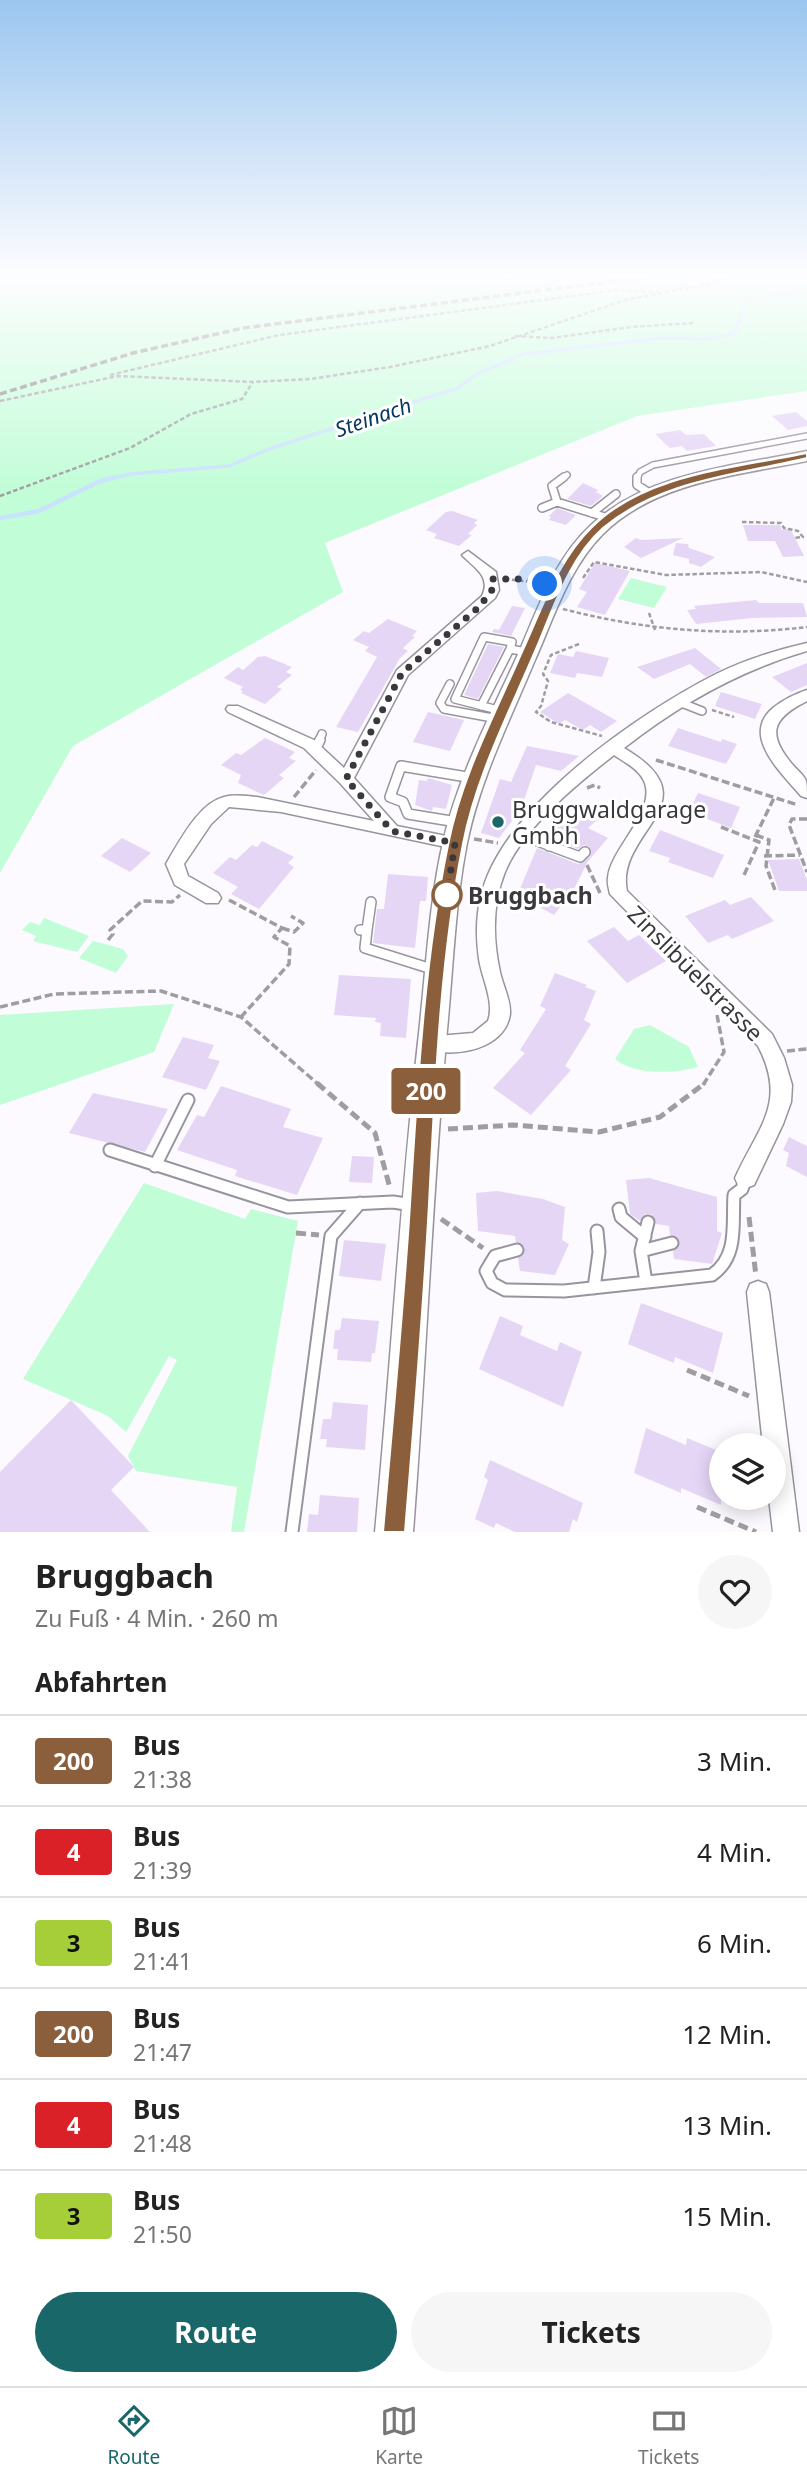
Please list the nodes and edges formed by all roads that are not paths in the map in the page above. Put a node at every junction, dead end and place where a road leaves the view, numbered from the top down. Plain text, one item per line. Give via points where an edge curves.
1 (807, 436) edge
2 (807, 456) edge
3 (567, 475) dead end
4 (616, 494) dead end
5 (651, 494) junction
6 (557, 502) junction
7 (542, 508) dead end
8 (600, 516) junction
9 (468, 555) dead end
10 (807, 647) edge
11 (518, 650) junction
12 (450, 684) dead end
13 (807, 695) edge
14 (679, 702) junction
15 (233, 709) dead end
16 (702, 711) dead end
17 (494, 712) junction
18 (322, 734) dead end
19 (608, 742) junction
20 (317, 757) junction
21 (474, 778) junction
22 (346, 779) junction
23 (805, 799) edge
24 (392, 831) junction
25 (519, 834) junction
26 (463, 835) junction
27 (556, 838) dead end
28 (549, 846) junction
29 (585, 852) dead end
30 (212, 898) road end
31 (370, 902) dead end
32 (439, 970) junction
33 (433, 1043) junction
34 (188, 1100) dead end
35 (110, 1150) dead end
36 (155, 1166) junction
37 (747, 1178) joint
38 (360, 1203) junction
39 (417, 1208) junction
40 (619, 1209) dead end
41 (648, 1222) dead end
42 (597, 1231) dead end
43 (645, 1237) junction
44 (672, 1243) dead end
45 (517, 1250) dead end
46 (641, 1251) junction
47 (646, 1282) junction
48 (594, 1288) junction
49 (758, 1292) road end
50 (292, 1532) edge
51 (394, 1532) edge
52 (786, 1532) edge

1 - 5 lane via 653,465 636,480
2 - 5 main road via 714,474
3 - 6 lane via 552,486
4 - 8 lane
5 - 8 main road
6 - 7 lane
6 - 8 lane
8 - 11 main road
9 - 22 street via 486,566 492,590 479,607 402,673
10 - 14 street via 725,676
11 - 17 main road
11 - 17 lane via 512,642 484,637 455,699
12 - 17 lane via 440,703 444,709
13 - 23 street via 774,713 766,738
14 - 16 lane
14 - 19 street
15 - 20 street via 309,744
17 - 21 main road
18 - 20 lane
19 - 25 street
19 - 37 street, Zinslibüelstrasse via 642,763 656,790 618,869 619,894 765,1040 779,1070 782,1091 776,1114
20 - 22 street
21 - 26 main road
21 - 26 lane via 401,765 390,797 403,802 408,814
22 - 24 street
24 - 26 street
24 - 30 street via 252,802 226,802 210,814 175,864 181,880
25 - 28 lane
25 - 33 street via 497,872 485,923 499,1002 496,1024 469,1043
26 - 32 main road
27 - 28 lane
28 - 29 lane via 580,857
31 - 32 lane via 365,948
32 - 33 main road
33 - 39 main road
34 - 36 lane
35 - 36 lane
36 - 38 lane via 288,1207
37 - 47 lane via 734,1195 731,1259 724,1268 712,1275
38 - 39 lane
38 - 50 lane via 331,1236
39 - 51 main road
40 - 43 lane via 621,1217
41 - 43 lane
42 - 48 lane
43 - 46 lane
44 - 46 lane
45 - 48 lane via 495,1256 486,1270 492,1283 505,1290
46 - 47 lane
47 - 48 lane
49 - 52 street

